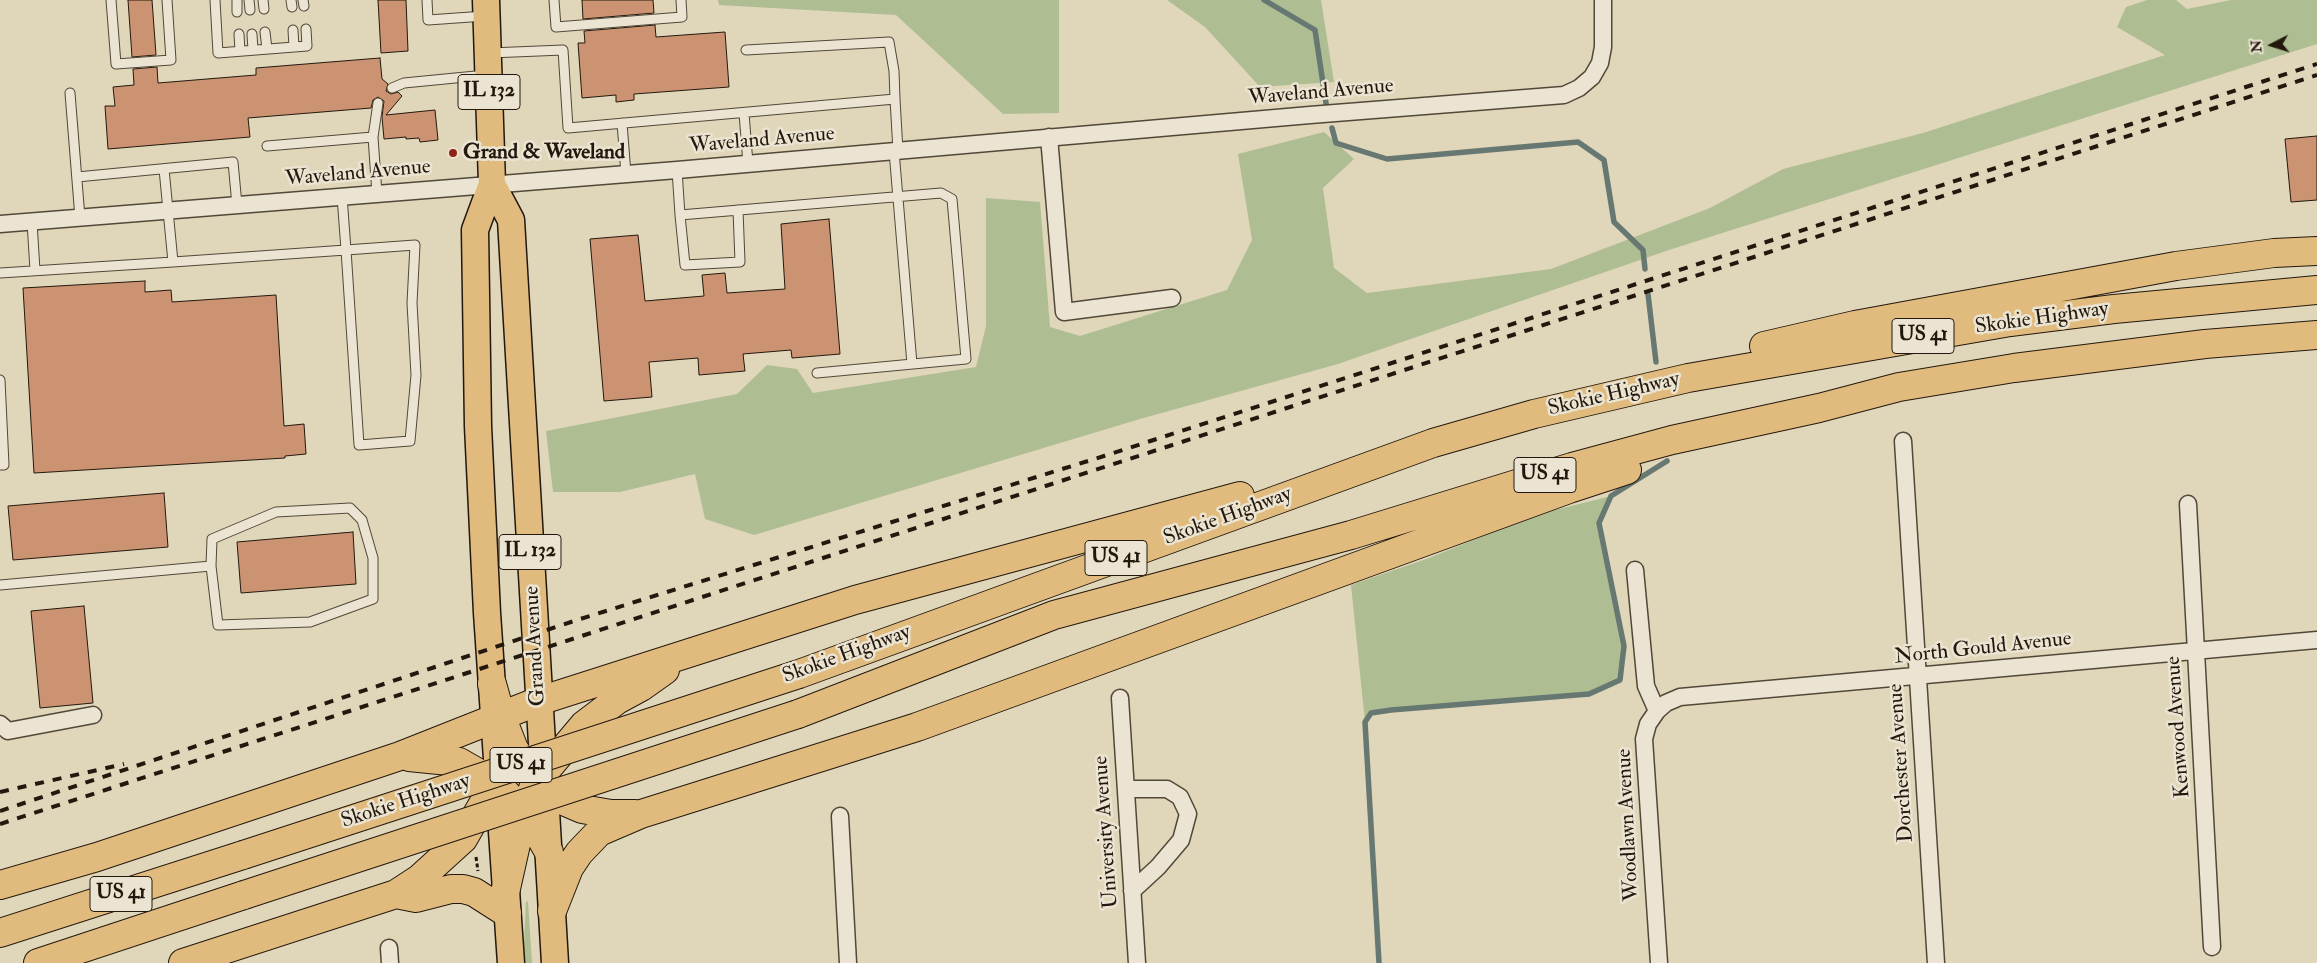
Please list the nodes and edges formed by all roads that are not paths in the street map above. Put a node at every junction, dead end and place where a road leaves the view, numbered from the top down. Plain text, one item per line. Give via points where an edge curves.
1 (111, 0) edge
2 (167, 0) edge
3 (215, 0) edge
4 (237, 0) edge
5 (250, 0) edge
6 (427, 0) edge
7 (554, 0) edge
8 (680, 0) edge
9 (1603, 0) edge
10 (486, 8) edge
11 (250, 10) dead end
12 (238, 12) dead end
13 (306, 29) dead end
14 (293, 30) dead end
15 (265, 32) dead end
16 (239, 34) dead end
17 (252, 34) dead end
18 (294, 47) junction
19 (267, 49) junction
20 (253, 50) junction
21 (746, 50) dead end
22 (240, 52) junction
23 (488, 64) junction
24 (392, 88) dead end
25 (70, 93) dead end
26 (894, 99) junction
27 (378, 103) dead end
28 (744, 113) junction
29 (622, 123) junction
30 (373, 137) junction
31 (1049, 137) junction
32 (267, 146) dead end
33 (896, 151) junction
34 (748, 164) junction
35 (164, 169) junction
36 (677, 170) junction
37 (626, 174) junction
38 (77, 177) junction
39 (492, 184) junction
40 (377, 194) junction
41 (342, 196) junction
42 (899, 197) junction
43 (237, 205) junction
44 (738, 210) junction
45 (168, 211) junction
46 (680, 215) junction
47 (80, 218) junction
48 (32, 222) junction
49 (0, 224) edge
50 (346, 250) junction
51 (2317, 251) edge
52 (173, 262) junction
53 (36, 270) junction
54 (0, 272) edge
55 (2317, 290) edge
56 (1172, 298) dead end
57 (2317, 335) edge
58 (912, 364) junction
59 (816, 373) dead end
60 (0, 380) edge
61 (1819, 408) junction
62 (1534, 414) junction
63 (1904, 440) dead end
64 (1433, 444) junction
65 (0, 465) edge
66 (2188, 504) dead end
67 (211, 566) junction
68 (1635, 570) dead end
69 (0, 585) edge
70 (2317, 640) edge
71 (2195, 651) junction
72 (686, 655) junction
73 (1917, 677) junction
74 (492, 684) joint
75 (537, 696) junction
76 (1120, 698) dead end
77 (1657, 711) junction
78 (93, 715) dead end
79 (497, 717) junction
80 (0, 724) edge
81 (514, 749) junction
82 (400, 756) junction
83 (541, 781) junction
84 (497, 782) junction
85 (1126, 789) junction
86 (523, 813) junction
87 (641, 814) junction
88 (840, 816) dead end
89 (548, 852) junction
90 (97, 857) junction
91 (0, 885) edge
92 (1132, 891) junction
93 (0, 894) edge
94 (396, 894) junction
95 (506, 903) junction
96 (552, 911) junction
97 (0, 933) edge
98 (2212, 947) dead end
99 (38, 963) edge
100 (183, 963) edge
101 (511, 963) edge
102 (555, 963) edge
103 (848, 963) edge
104 (1137, 963) edge
105 (1659, 963) edge
106 (1936, 963) edge

1 - 2 lane via 116,64 171,60
3 - 22 lane via 218,53
4 - 12 lane
5 - 11 lane
6 - 10 lane via 428,20
7 - 8 lane via 556,27 682,17
9 - 31 street, Waveland Avenue via 1600,63 1592,77 1564,95
10 - 23 main road, Grand Avenue / IL 132
13 - 18 lane via 307,46
14 - 18 lane
15 - 19 lane
16 - 22 lane
17 - 20 lane
18 - 19 lane
19 - 20 lane
20 - 22 lane
21 - 26 lane via 889,42
23 - 24 lane
23 - 29 lane via 563,50 568,128
23 - 39 main road, Grand Avenue / IL 132
25 - 38 lane
26 - 28 lane
26 - 33 lane
27 - 30 lane
28 - 29 lane
28 - 34 lane
29 - 37 lane
30 - 32 lane
30 - 40 lane
31 - 33 street, Waveland Avenue
31 - 56 street via 1064,312
33 - 34 street, Waveland Avenue
33 - 42 lane
34 - 36 street, Waveland Avenue
35 - 38 lane
35 - 43 lane via 233,162
35 - 45 lane
36 - 37 street, Waveland Avenue
36 - 46 lane
37 - 39 street, Waveland Avenue
38 - 47 lane
39 - 40 street, Waveland Avenue
39 - 74 main road, Grand Avenue / IL 132 via 475,230 478,426
39 - 75 main road, Grand Avenue / IL 132 via 511,220
40 - 41 street, Waveland Avenue
41 - 43 street, Waveland Avenue
41 - 50 lane
42 - 44 lane
42 - 58 lane
42 - 58 lane via 941,193 952,199 966,359
43 - 45 street, Waveland Avenue
44 - 46 lane
44 - 46 lane via 740,262 685,265
45 - 47 street, Waveland Avenue
45 - 52 lane
47 - 48 street, Waveland Avenue
48 - 49 street, Waveland Avenue
48 - 53 lane
50 - 50 lane via 415,245 412,303 416,375 410,441 359,445
50 - 52 lane
51 - 62 highway via 2274,253 2176,266 1855,326 1710,358
52 - 53 lane
53 - 54 lane
55 - 62 highway, Skokie Highway / US 41 via 2114,309 2000,324 1688,378
57 - 61 highway, Skokie Highway / US 41 via 2205,344 2014,368 1899,387
58 - 59 lane
60 - 65 lane via 4,464
61 - 87 highway via 1569,489 917,727
61 - 99 highway, Skokie Highway / US 41, bridge via 1672,440 1572,467 1351,535 1054,615 798,714
62 - 64 highway, Skokie Highway / US 41
63 - 73 street, Dorchester Avenue
64 - 72 highway via 854,600
64 - 97 highway, Skokie Highway / US 41, bridge via 799,674
66 - 71 street, Kenwood Avenue
67 - 67 lane via 218,624 310,622 373,599 373,558 362,520 350,508 276,512 212,539
67 - 69 lane
68 - 77 street via 1646,686
70 - 71 street, North Gould Avenue
71 - 73 street, North Gould Avenue
71 - 98 street, Kenwood Avenue
72 - 75 highway
72 - 83 highway via 599,713 566,744
73 - 77 street, North Gould Avenue via 1680,697
73 - 106 street, Dorchester Avenue
74 - 79 highway
75 - 79 highway
75 - 81 highway
75 - 83 main road, Grand Avenue / IL 132
76 - 85 street, University Avenue
77 - 105 street, Woodlawn Avenue via 1648,724 1644,739
78 - 80 street via 8,731
79 - 81 highway
79 - 82 highway
79 - 84 main road
81 - 83 highway
81 - 84 highway
82 - 84 highway via 459,762
82 - 90 highway
83 - 86 highway
83 - 87 highway via 554,797 582,810
83 - 89 main road, Grand Avenue / IL 132
84 - 86 highway
84 - 94 highway via 463,839 419,879
84 - 95 main road
85 - 92 street, University Avenue
85 - 92 street via 1166,789 1180,797 1188,814 1181,840
86 - 89 highway
86 - 95 highway
87 - 96 highway via 599,832 579,853 569,868
88 - 103 street
89 - 96 main road, Grand Avenue / IL 132
90 - 91 highway
90 - 93 highway
92 - 104 street, University Avenue
94 - 95 highway via 416,898 463,889
94 - 100 highway
95 - 101 main road
96 - 102 main road, Grand Avenue / IL 132

